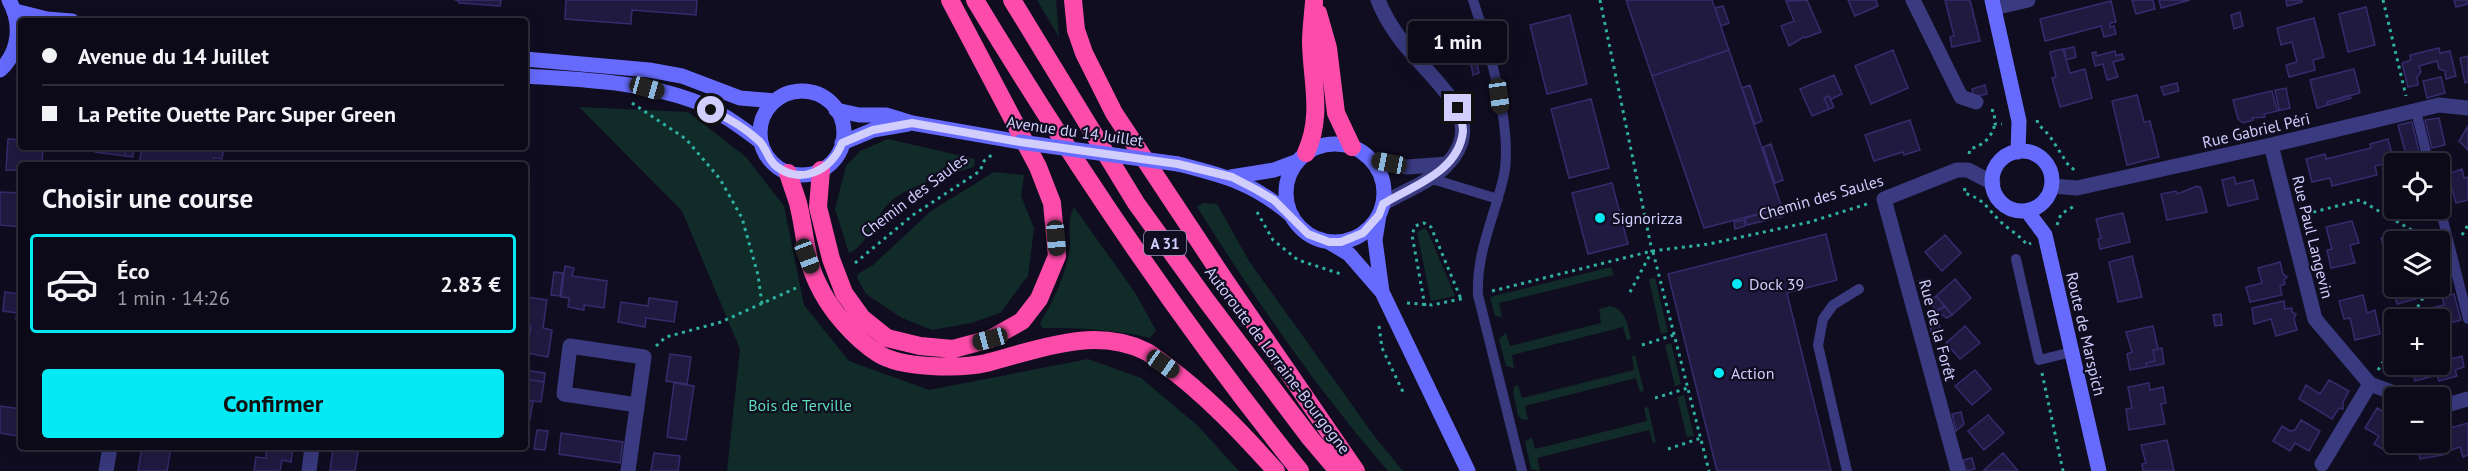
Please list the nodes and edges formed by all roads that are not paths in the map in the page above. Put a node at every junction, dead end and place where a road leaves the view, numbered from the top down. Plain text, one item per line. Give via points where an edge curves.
1 (950, 0) edge
2 (975, 0) edge
3 (1012, 0) edge
4 (1073, 0) edge
5 (1378, 0) edge
6 (1473, 0) edge
7 (1913, 0) edge
8 (2028, 0) edge
9 (1314, 1) edge
10 (1993, 4) edge
11 (12, 5) edge
12 (44, 18) edge
13 (528, 59) edge
14 (18, 61) edge
15 (2, 69) edge
16 (528, 76) edge
17 (775, 101) junction
18 (1976, 102) road end
19 (2468, 108) edge
20 (836, 110) junction
21 (2413, 111) junction
22 (912, 123) junction
23 (761, 142) junction
24 (842, 143) junction
25 (2271, 145) junction
26 (1352, 147) junction
27 (2019, 152) junction
28 (2426, 153) edge
29 (1302, 157) junction
30 (1371, 160) junction
31 (1447, 164) junction
32 (821, 170) junction
33 (788, 173) junction
34 (1232, 177) junction
35 (1429, 178) junction
36 (1993, 183) junction
37 (2052, 186) junction
38 (1498, 199) junction
39 (1884, 199) joint
40 (1381, 210) junction
41 (2026, 211) junction
42 (1292, 216) junction
43 (2443, 219) edge
44 (1329, 242) junction
45 (2016, 259) dead end
46 (1859, 289) dead end
47 (1382, 292) junction
48 (2468, 319) edge
49 (2072, 352) junction
50 (2370, 384) junction
51 (2384, 389) edge
52 (2468, 399) edge
53 (2450, 404) edge
54 (637, 405) junction
55 (110, 450) edge
56 (312, 450) edge
57 (2322, 464) dead end
58 (106, 471) edge
59 (309, 471) edge
60 (628, 471) edge
61 (1276, 471) edge
62 (1300, 471) edge
63 (1338, 471) edge
64 (1356, 471) edge
65 (1468, 471) edge
66 (1522, 471) edge
67 (1847, 471) edge
68 (1958, 471) edge
69 (2100, 471) edge

1 - 32 highway via 1038,167 1052,203 1057,256 1039,299 1022,321 990,339 953,349 887,338 862,318 844,293 818,207
2 - 62 highway, A 31 via 1112,217 1185,321
3 - 63 highway, Autoroute de Lorraine-Bourgogne / A 31 via 1136,202
4 - 64 highway via 1076,30 1084,54 1114,113
5 - 31 street via 1397,35 1458,108 1463,130 1459,146
6 - 38 lane via 1495,74 1505,141 1505,171
7 - 18 street via 1961,96
8 - 10 street
9 - 26 highway via 1328,48 1336,113
9 - 29 highway via 1311,43 1317,116 1314,134
10 - 27 main road via 2019,122
11 - 12 main road
11 - 15 main road via 18,31 14,51
13 - 17 main road via 649,70 682,76 740,98
14 - 15 main road
16 - 23 main road via 647,88 694,101 728,118
17 - 20 main road via 790,93 811,93 821,96
17 - 23 main road via 762,120
19 - 21 street, Rue Gabriel Péri via 2439,105
20 - 22 main road, Avenue du 14 Juillet via 886,115
20 - 24 main road via 843,131
21 - 25 street, Rue Gabriel Péri
21 - 28 lane
22 - 24 main road, Avenue du 14 Juillet via 873,130
22 - 34 main road, Avenue du 14 Juillet, bridge via 1178,164
23 - 33 main road via 771,160
24 - 32 main road via 838,154
25 - 37 street, Rue Gabriel Péri via 2077,188
25 - 50 street, Rue Paul Langevin via 2314,319
26 - 29 main road via 1328,144
26 - 30 main road
27 - 36 main road via 2002,159
27 - 37 main road via 2041,158 2050,171
29 - 34 main road, Avenue du 14 Juillet via 1274,170
29 - 42 main road via 1291,171 1286,194
30 - 31 street via 1407,167
30 - 40 main road via 1382,180
31 - 35 street
32 - 33 main road
33 - 61 highway via 798,203 807,256 818,284 835,311 880,355 931,368 984,363 1036,347 1088,340 1145,351 1181,376
34 - 42 main road, Avenue du 14 Juillet via 1274,200
35 - 38 lane
35 - 40 street
36 - 39 street, Chemin des Saules via 1968,170 1957,170
36 - 41 main road via 1995,193 2008,207
37 - 41 main road via 2043,203
38 - 66 lane via 1477,273 1478,294
39 - 68 street, Rue de la Forêt
40 - 44 main road via 1363,233 1341,242
40 - 47 main road via 1375,240
41 - 49 main road, Route de Marspich via 2045,235
42 - 44 main road via 1308,234
43 - 48 lane
44 - 47 main road via 1349,254
45 - 49 lane via 2038,360
46 - 67 lane via 1833,305 1823,319 1818,345
47 - 65 main road
49 - 69 main road, Route de Marspich
50 - 51 street, Rue Paul Langevin
50 - 57 street
52 - 53 street
54 - 54 street via 644,357 570,346 564,394
54 - 60 street
55 - 58 street
56 - 59 street

